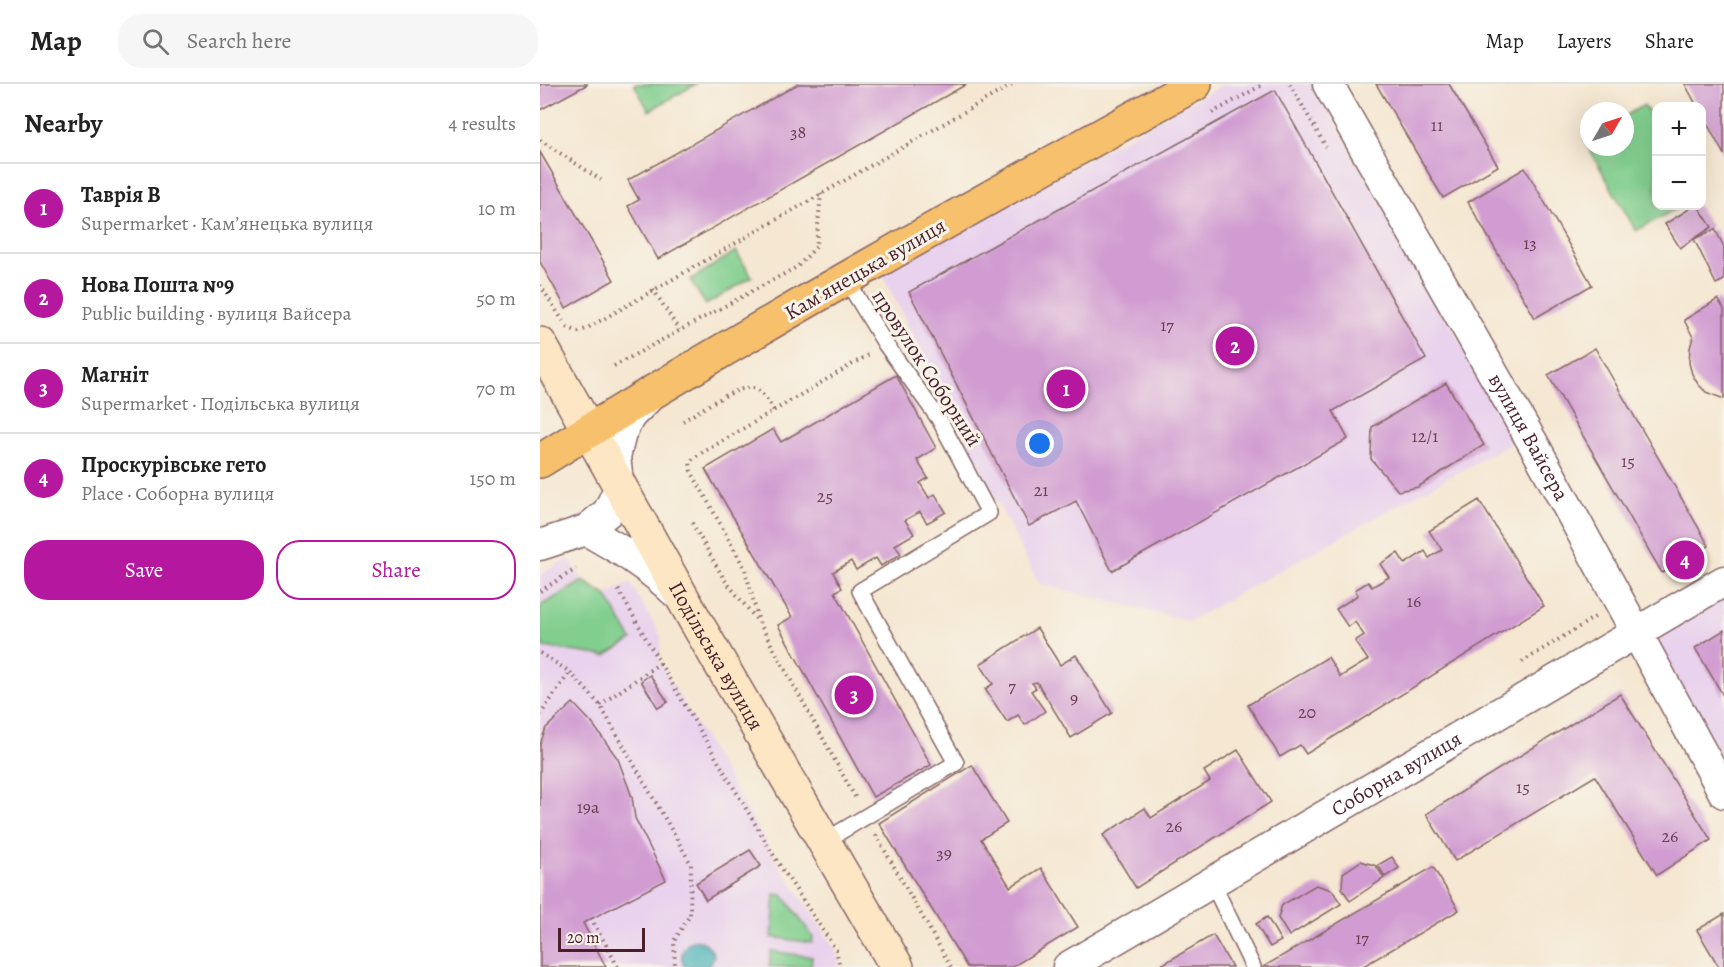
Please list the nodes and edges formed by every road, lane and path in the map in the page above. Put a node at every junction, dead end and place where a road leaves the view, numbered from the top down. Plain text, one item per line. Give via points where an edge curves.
1 (1013, 84) edge
2 (1195, 84) edge
3 (1264, 84) edge
4 (1328, 84) edge
5 (1202, 118) dead end
6 (540, 140) edge
7 (601, 180) dead end
8 (821, 193) junction
9 (846, 279) junction
10 (540, 285) edge
11 (653, 289) junction
12 (679, 330) junction
13 (540, 344) edge
14 (886, 345) junction
15 (614, 366) dead end
16 (658, 388) junction
17 (774, 411) junction
18 (683, 421) dead end
19 (590, 430) junction
20 (540, 461) edge
21 (619, 483) junction
22 (692, 523) dead end
23 (586, 530) junction
24 (540, 545) edge
25 (576, 569) dead end
26 (1724, 581) edge
27 (618, 589) dead end
28 (540, 591) edge
29 (695, 620) junction
30 (759, 622) junction
31 (1636, 632) junction
32 (540, 653) edge
33 (660, 663) junction
34 (570, 672) junction
35 (600, 705) junction
36 (540, 715) edge
37 (1724, 793) edge
38 (865, 816) junction
39 (823, 842) junction
40 (1212, 882) junction
41 (591, 918) dead end
42 (618, 967) edge
43 (675, 967) edge
44 (840, 967) edge
45 (897, 967) edge
46 (951, 967) edge
47 (1068, 967) edge
48 (1253, 967) edge

1 - 8 path
2 - 9 main road, Камʼянецька вулиця
3 - 5 path
4 - 31 street, вулиця Вайсера
6 - 7 path
8 - 11 path
8 - 12 path via 816,247 808,257 797,267
9 - 14 lane, провулок Соборний
9 - 16 main road, Камʼянецька вулиця
10 - 11 path via 567,327 578,332
11 - 12 path
12 - 15 path
13 - 19 street, Подільська вулиця
14 - 17 path
14 - 38 lane, провулок Соборний via 939,418 989,513 860,591 956,763
16 - 19 main road, Камʼянецька вулиця
16 - 21 street via 630,416 621,432 615,457
17 - 18 path via 758,390 750,387 737,390
17 - 30 path via 690,462 690,471 745,569
19 - 20 main road, Камʼянецька вулиця
19 - 21 street, Подільська вулиця
21 - 23 street via 608,512
21 - 29 street, Подільська вулиця
22 - 30 path via 724,579
23 - 24 street
23 - 29 street via 654,572
25 - 28 path
26 - 31 street, Соборна вулиця
27 - 33 path
29 - 39 street, Подільська вулиця
30 - 38 path
31 - 37 street, вулиця Вайсера
31 - 40 street, Соборна вулиця
32 - 34 path
33 - 35 path
33 - 44 path via 777,861 836,950
34 - 35 path
34 - 36 path
35 - 43 path via 691,864 690,915 674,941
38 - 39 lane, провулок Соборний
38 - 46 path
39 - 45 street, Подільська вулиця
40 - 47 street, Соборна вулиця
40 - 48 lane
41 - 42 path

